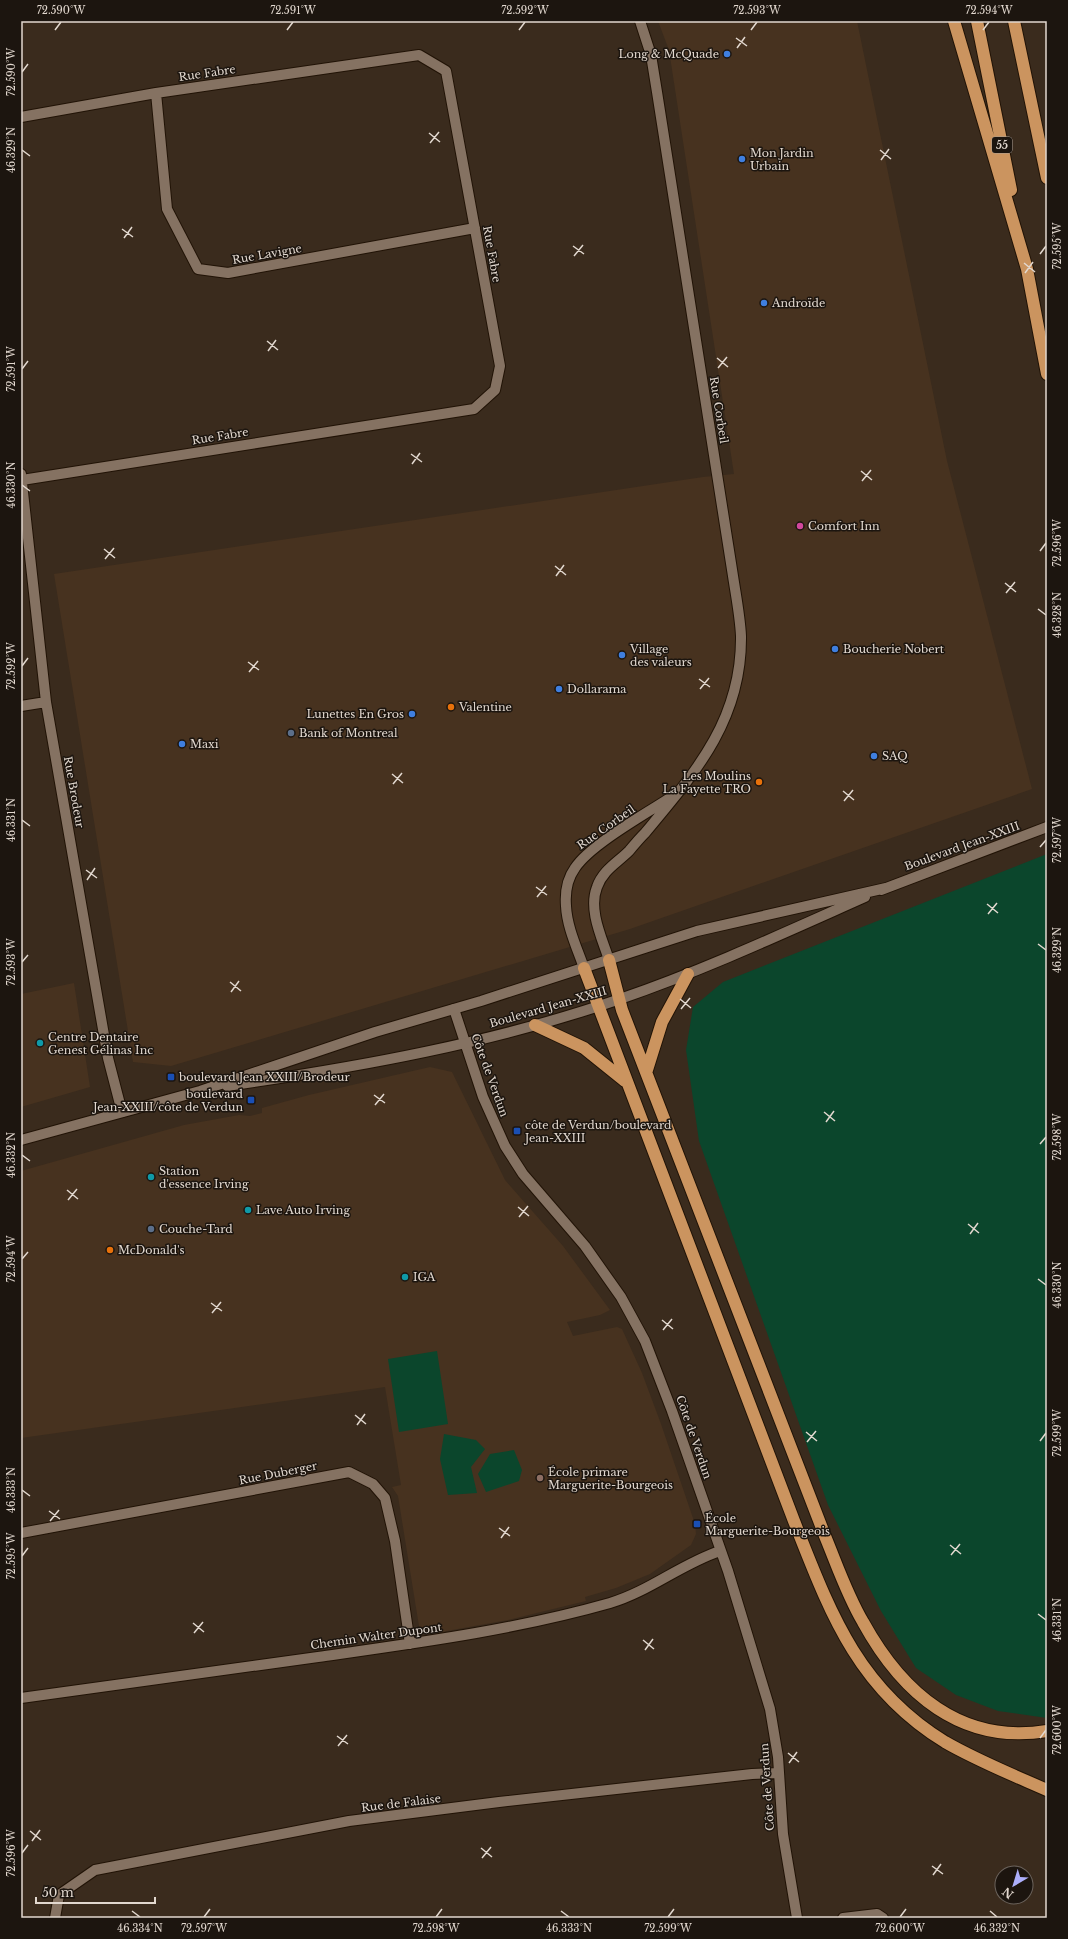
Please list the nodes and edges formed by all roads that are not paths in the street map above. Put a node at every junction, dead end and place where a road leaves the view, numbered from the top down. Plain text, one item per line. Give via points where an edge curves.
1 (640, 21) edge
2 (954, 21) edge
3 (977, 21) edge
4 (1014, 21) edge
5 (156, 93) junction
6 (21, 117) edge
7 (1047, 178) edge
8 (475, 228) junction
9 (1027, 269) junction
10 (1047, 374) edge
11 (21, 477) edge
12 (46, 702) junction
13 (21, 706) edge
14 (680, 791) junction
15 (1047, 828) edge
16 (886, 888) junction
17 (608, 960) junction
18 (584, 968) junction
19 (688, 974) junction
20 (620, 999) junction
21 (598, 1006) junction
22 (454, 1009) junction
23 (535, 1025) junction
24 (465, 1042) junction
25 (647, 1070) junction
26 (626, 1081) junction
27 (200, 1091) junction
28 (122, 1112) junction
29 (21, 1140) edge
30 (21, 1533) edge
31 (720, 1551) junction
32 (410, 1644) junction
33 (21, 1698) edge
34 (1047, 1731) edge
35 (779, 1773) junction
36 (1047, 1790) edge
37 (55, 1918) edge
38 (796, 1918) edge
39 (843, 1918) edge
40 (883, 1918) edge

1 - 14 street, Rue Corbeil via 650,51 656,85 741,637 737,680 727,717 710,750
2 - 9 highway
3 - 9 highway, 55
4 - 7 highway
5 - 6 street, Rue Fabre
5 - 8 street, Rue Fabre via 419,55 446,71
5 - 8 street, Rue Lavigne via 167,210 198,269 228,273
8 - 11 street, Rue Fabre via 500,366 495,390 474,409
9 - 10 highway, 55
11 - 12 street, Rue Brodeur
12 - 13 street
12 - 28 street, Rue Brodeur via 108,1058
14 - 17 street, Rue Corbeil via 628,852 606,872 596,887 595,913
14 - 18 street, Rue Corbeil via 596,848 582,859 572,872 566,892 566,913
15 - 16 street, Boulevard Jean-XXIII
16 - 17 street, Boulevard Jean-XXIII via 697,931
16 - 19 street, Boulevard Jean-XXIII
17 - 18 street, Boulevard Jean-XXIII
17 - 20 highway
18 - 21 highway
18 - 22 street, Boulevard Jean-XXIII
19 - 20 street, Boulevard Jean-XXIII
19 - 25 highway via 662,1022
20 - 21 street, Boulevard Jean-XXIII
20 - 25 highway
21 - 23 street, Boulevard Jean-XXIII
21 - 26 highway
22 - 24 street, Côte de Verdun
22 - 27 street, Boulevard Jean-XXIII via 375,1032
23 - 24 street, Boulevard Jean-XXIII
23 - 26 highway via 584,1048
24 - 27 street, Boulevard Jean-XXIII via 293,1077
24 - 31 street, Côte de Verdun via 483,1096 510,1155 598,1263 634,1318 672,1411
25 - 34 highway via 825,1536 850,1597 870,1635 909,1684 930,1704 950,1717 973,1727 1001,1733
26 - 36 highway via 797,1527 825,1598 845,1639 883,1691 924,1727 970,1756
27 - 28 street, Boulevard Jean-XXIII
28 - 29 street, Boulevard Jean-XXIII
30 - 32 street, Rue Duberger via 349,1472 373,1484 385,1498 395,1541
31 - 32 street, Chemin Walter Dupont via 692,1562 644,1590 610,1603 492,1630
31 - 35 street, Côte de Verdun via 767,1698 776,1740
32 - 33 street, Chemin Walter Dupont
35 - 37 street, Rue de Falaise via 752,1774 349,1821 95,1870 59,1895
35 - 38 street, Côte de Verdun via 783,1834
39 - 40 street via 877,1914

